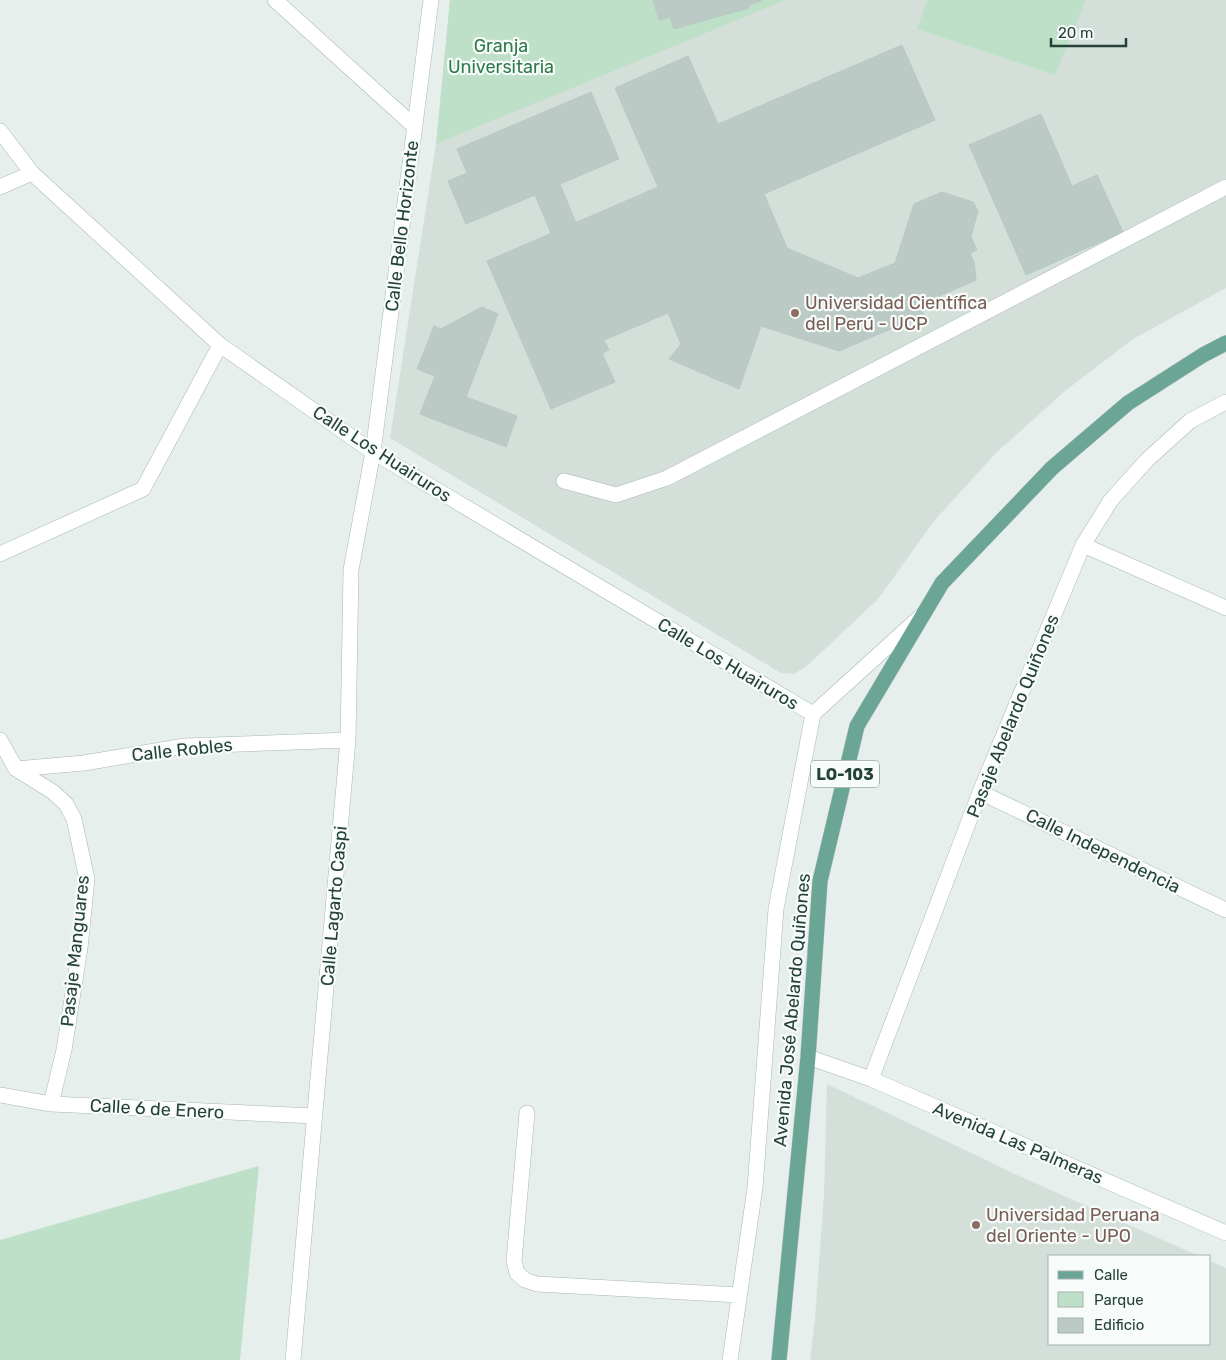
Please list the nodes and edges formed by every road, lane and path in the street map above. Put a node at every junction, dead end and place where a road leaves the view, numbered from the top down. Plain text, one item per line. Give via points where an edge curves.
1 (275, 0) edge
2 (431, 0) edge
3 (415, 127) junction
4 (0, 130) edge
5 (32, 173) junction
6 (0, 187) edge
7 (1226, 187) edge
8 (1226, 343) edge
9 (220, 345) junction
10 (1226, 402) edge
11 (373, 452) junction
12 (564, 481) dead end
13 (1083, 545) junction
14 (0, 554) edge
15 (1226, 608) edge
16 (924, 612) junction
17 (813, 714) junction
18 (0, 740) edge
19 (348, 740) junction
20 (16, 769) junction
21 (980, 792) junction
22 (1226, 910) edge
23 (808, 1057) junction
24 (871, 1079) junction
25 (0, 1095) edge
26 (51, 1104) junction
27 (527, 1113) dead end
28 (315, 1116) junction
29 (1226, 1233) edge
30 (739, 1295) junction
31 (294, 1360) edge
32 (730, 1360) edge
33 (779, 1360) edge

1 - 3 street
2 - 3 street, Calle Bello Horizonte
3 - 11 street, Calle Bello Horizonte
4 - 5 street, Calle Los Huairuros
5 - 6 street
5 - 9 street, Calle Los Huairuros
7 - 12 street via 667,478 616,495
8 - 16 main road, Avenida José Abelardo Quiñones / LO-103 via 1203,354 1128,404 1052,468 942,583
9 - 11 street, Calle Los Huairuros
9 - 14 street via 143,489
10 - 13 street, Pasaje Abelardo Quiñones via 1190,421 1147,460 1110,500
11 - 17 street, Calle Los Huairuros
11 - 19 street, Calle Lagarto Caspi via 351,570
13 - 15 street
13 - 21 street, Pasaje Abelardo Quiñones
16 - 17 street
16 - 23 main road, Avenida José Abelardo Quiñones / LO-103 via 857,726 820,882
17 - 30 street via 776,908 755,1188
18 - 20 street, Pasaje Manguares
19 - 20 street, Calle Robles via 185,746 84,763
19 - 28 street, Calle Lagarto Caspi
20 - 26 street, Pasaje Manguares via 66,804 74,819 87,879 64,1050
21 - 22 street, Calle Independencia
21 - 24 street, Pasaje Abelardo Quiñones
23 - 24 street, Avenida Las Palmeras
23 - 33 main road, Avenida José Abelardo Quiñones / LO-103
24 - 29 street, Avenida Las Palmeras
25 - 26 street, Calle 6 de Enero
26 - 28 street, Calle 6 de Enero
27 - 30 street via 514,1261 517,1274 537,1284
28 - 31 street, Calle Lagarto Caspi
30 - 32 street

